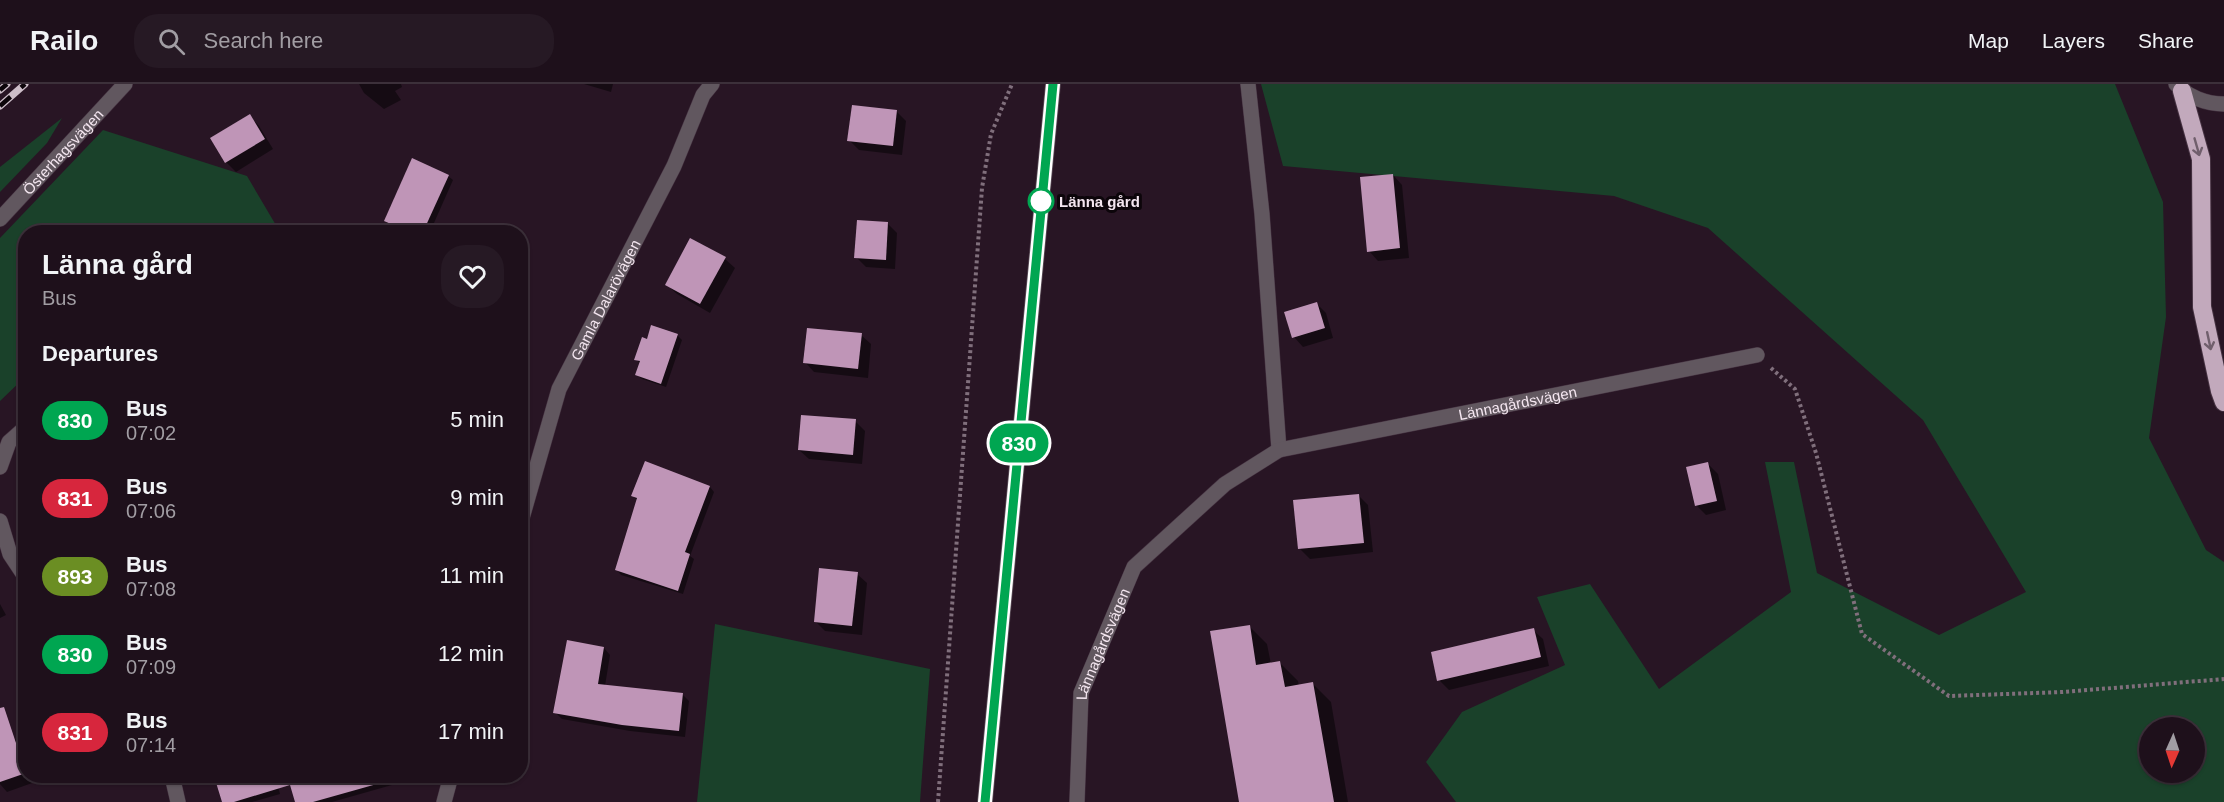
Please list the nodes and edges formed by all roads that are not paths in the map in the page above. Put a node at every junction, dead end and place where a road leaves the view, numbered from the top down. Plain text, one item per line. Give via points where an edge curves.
1 (125, 84) edge
2 (712, 84) edge
3 (1053, 84) edge
4 (1248, 84) edge
5 (2179, 87) edge
6 (2224, 104) edge
7 (0, 219) edge
8 (1757, 355) road end
9 (2224, 402) edge
10 (18, 434) edge
11 (1279, 450) junction
12 (0, 467) edge
13 (528, 497) edge
14 (0, 521) edge
15 (18, 566) edge
16 (174, 783) edge
17 (448, 783) edge
18 (442, 801) edge
19 (178, 802) edge
20 (985, 802) edge
21 (1077, 802) edge

1 - 7 street, Österhagsvägen
2 - 13 street, Gamla Dalarövägen via 703,95 674,166 559,389
3 - 20 street
4 - 11 street
5 - 6 street via 2210,104
5 -> 9 highway via 2201,159 2202,307
8 - 11 street, Lännagårdsvägen
10 - 12 street via 9,442
11 - 21 street, Lännagårdsvägen via 1225,484 1134,567 1081,693
14 - 15 street
16 - 19 street
17 - 18 street

